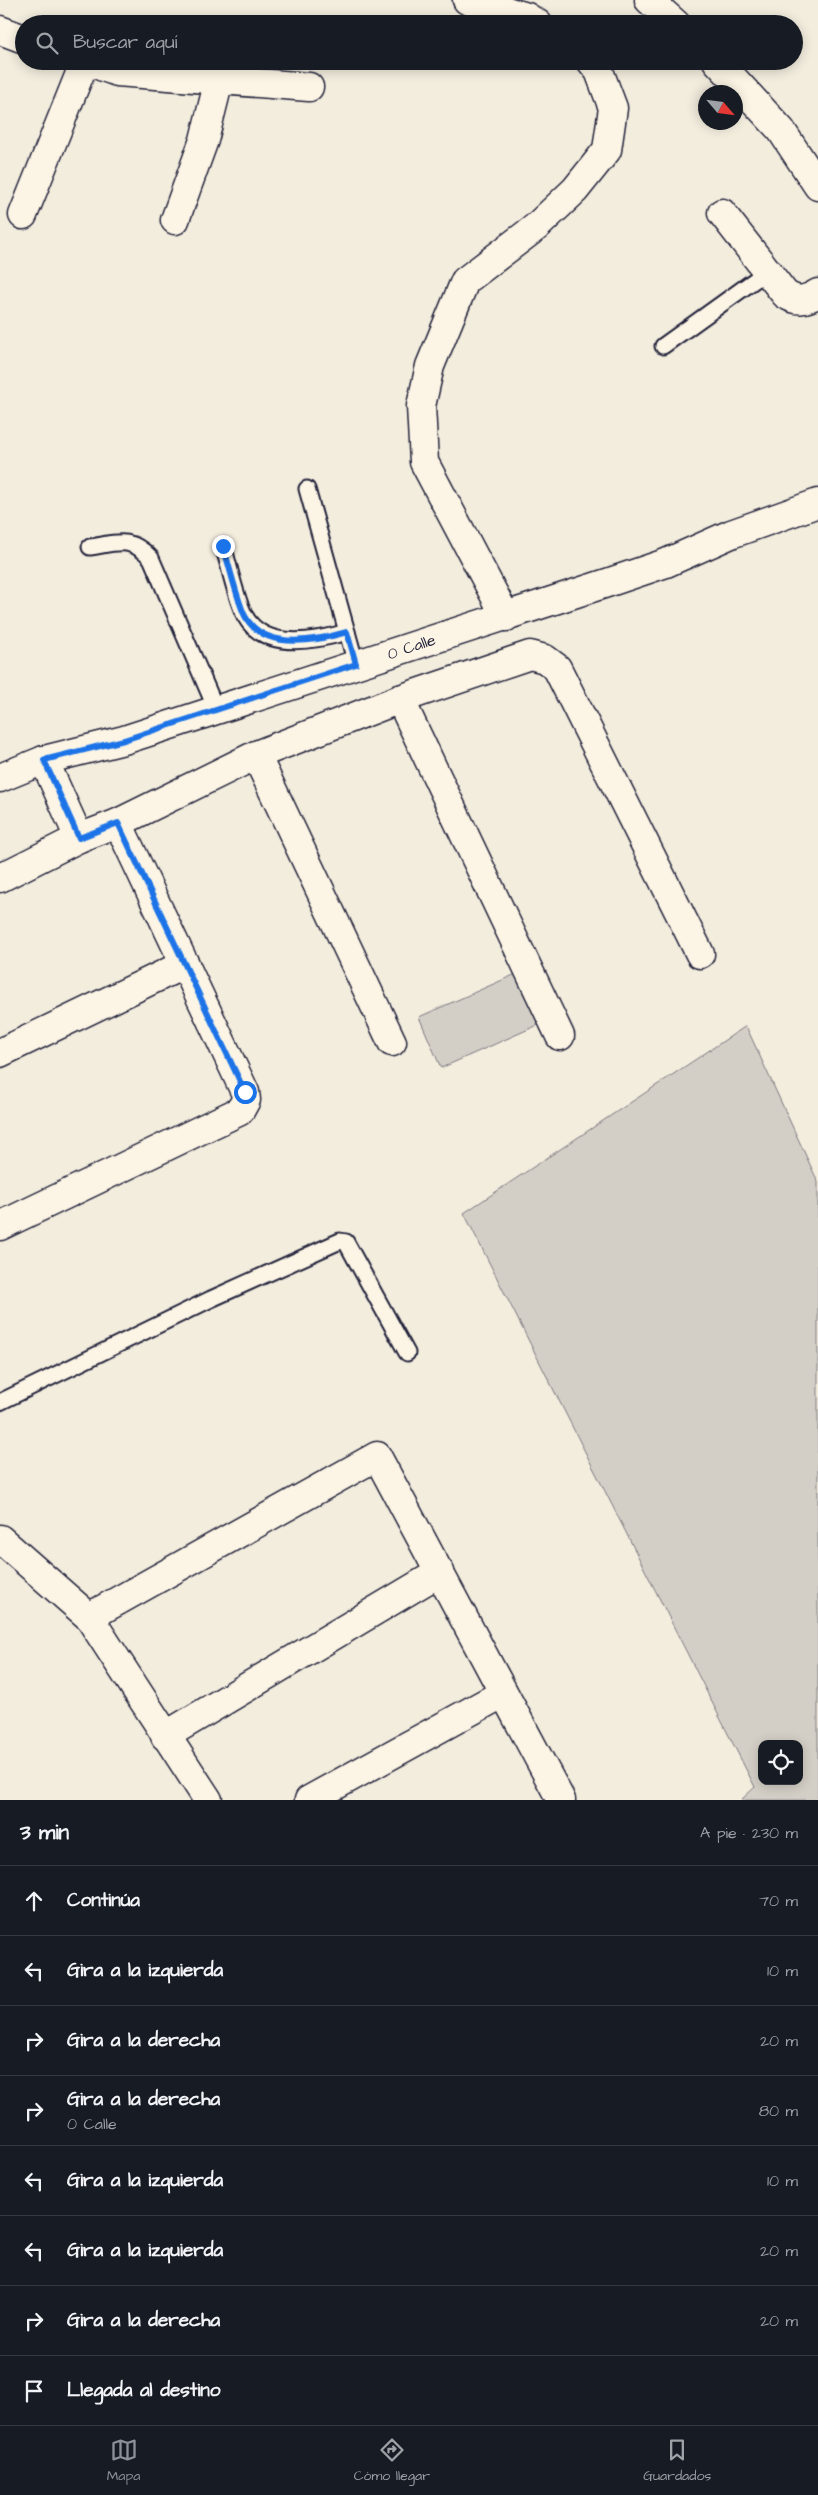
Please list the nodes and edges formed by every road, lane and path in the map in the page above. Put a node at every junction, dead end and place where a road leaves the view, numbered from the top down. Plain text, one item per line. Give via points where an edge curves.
1 (467, 0) edge
2 (649, 0) edge
3 (520, 15) edge
4 (666, 15) edge
5 (0, 30) edge
6 (15, 35) edge
7 (82, 70) edge
8 (111, 70) edge
9 (599, 70) edge
10 (725, 70) edge
11 (219, 80) junction
12 (309, 87) dead end
13 (818, 186) edge
14 (722, 213) dead end
15 (23, 215) dead end
16 (175, 220) dead end
17 (766, 272) junction
18 (818, 293) edge
19 (663, 346) dead end
20 (307, 489) dead end
21 (818, 503) edge
22 (223, 546) dead end
23 (90, 547) dead end
24 (506, 617) junction
25 (347, 632) junction
26 (356, 664) junction
27 (400, 699) junction
28 (216, 709) junction
29 (256, 755) junction
30 (44, 760) junction
31 (0, 778) edge
32 (118, 823) junction
33 (79, 838) junction
34 (0, 878) edge
35 (700, 954) dead end
36 (184, 964) junction
37 (560, 1036) dead end
38 (392, 1042) dead end
39 (0, 1053) edge
40 (0, 1226) edge
41 (407, 1354) dead end
42 (0, 1402) edge
43 (0, 1539) edge
44 (440, 1572) junction
45 (89, 1617) junction
46 (502, 1694) junction
47 (164, 1736) junction
48 (208, 1800) edge
49 (309, 1800) edge
50 (561, 1800) edge

1 - 3 street
2 - 4 street
5 - 6 street
7 - 15 street
8 - 11 street
9 - 24 street via 613,108 607,150 575,190 536,228 465,281 430,366 421,406 424,462
10 - 13 street via 781,130
11 - 12 street
11 - 16 street via 204,140
14 - 17 street
17 - 18 street via 792,299 808,300
17 - 19 lane
20 - 25 lane
21 - 24 street, 0 Calle via 731,534 666,563
22 - 25 lane via 245,616 268,637 316,641
23 - 28 lane via 127,541 136,544 151,558
24 - 26 street, 0 Calle
25 - 26 lane
26 - 28 street, 0 Calle
27 - 29 street
27 - 35 street via 530,655 545,659 557,668
27 - 37 street
28 - 30 street, 0 Calle via 124,740
29 - 32 street
29 - 38 street
30 - 31 street, 0 Calle
30 - 33 street
32 - 33 street
32 - 36 street
33 - 34 street
36 - 39 street
36 - 40 street via 245,1092 246,1100 240,1111
41 - 42 lane via 346,1242 340,1241 211,1299
43 - 45 street
44 - 45 street via 377,1456
44 - 46 street
44 - 47 street
45 - 47 street
46 - 49 street
46 - 50 street
47 - 48 street

